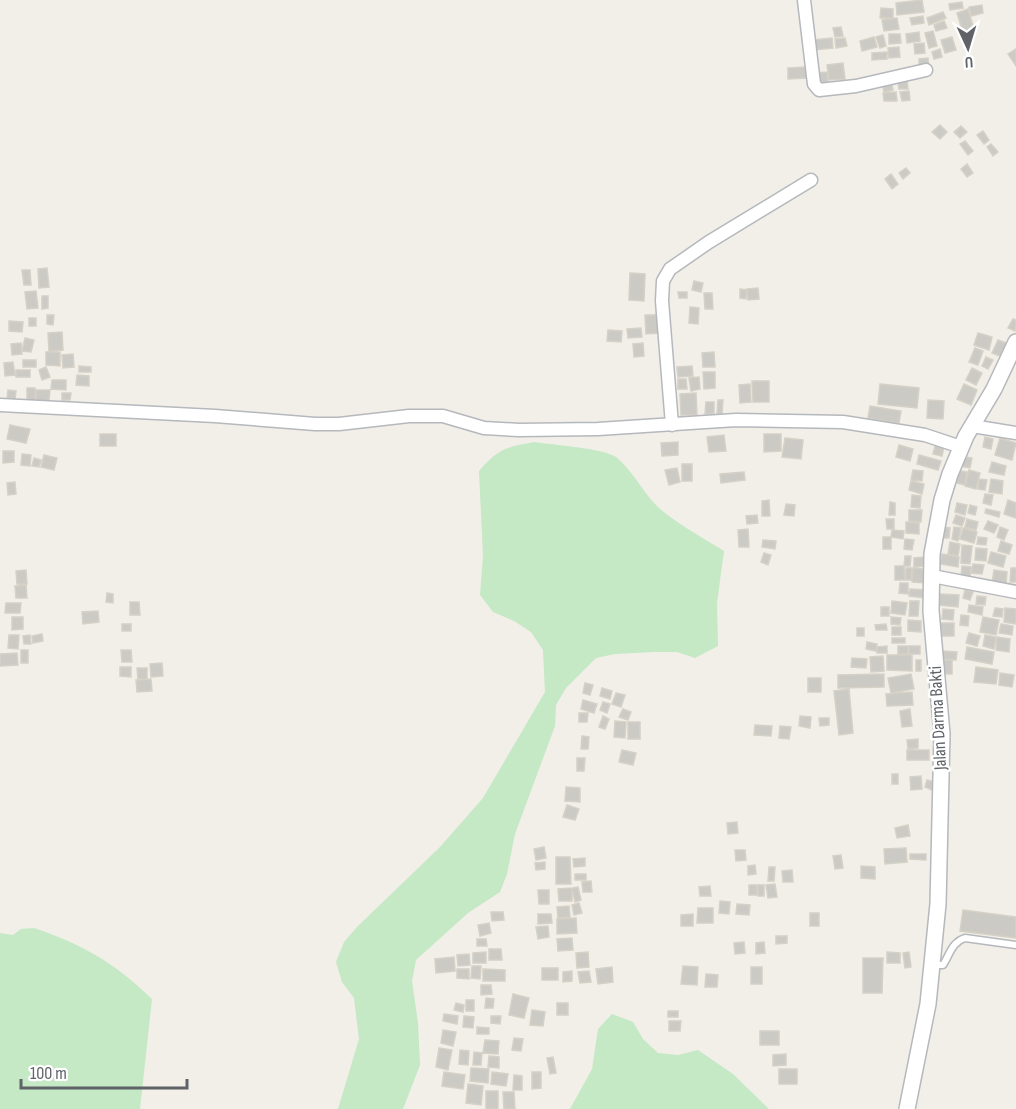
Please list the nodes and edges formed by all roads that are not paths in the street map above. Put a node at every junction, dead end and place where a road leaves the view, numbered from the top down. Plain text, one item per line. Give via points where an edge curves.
1 (804, 0) edge
2 (926, 70) dead end
3 (811, 180) dead end
4 (1016, 342) edge
5 (0, 406) edge
6 (672, 425) junction
7 (972, 426) junction
8 (1016, 433) edge
9 (961, 447) junction
10 (932, 576) junction
11 (1016, 592) edge
12 (1016, 945) edge
13 (932, 965) junction
14 (907, 1109) edge

1 - 2 street via 814,84 819,90
3 - 6 street via 709,242 665,275 662,301
4 - 7 street, Jalan Darma Bakti
5 - 6 street via 315,424 432,416 504,430
6 - 9 street via 736,420 843,422 925,435
7 - 8 street
7 - 9 street, Jalan Darma Bakti
9 - 10 street, Jalan Darma Bakti via 942,500
10 - 11 street
10 - 13 street, Jalan Darma Bakti via 942,753 938,904
12 - 13 lane via 965,938 958,940 943,965
13 - 14 street, Jalan Darma Bakti

